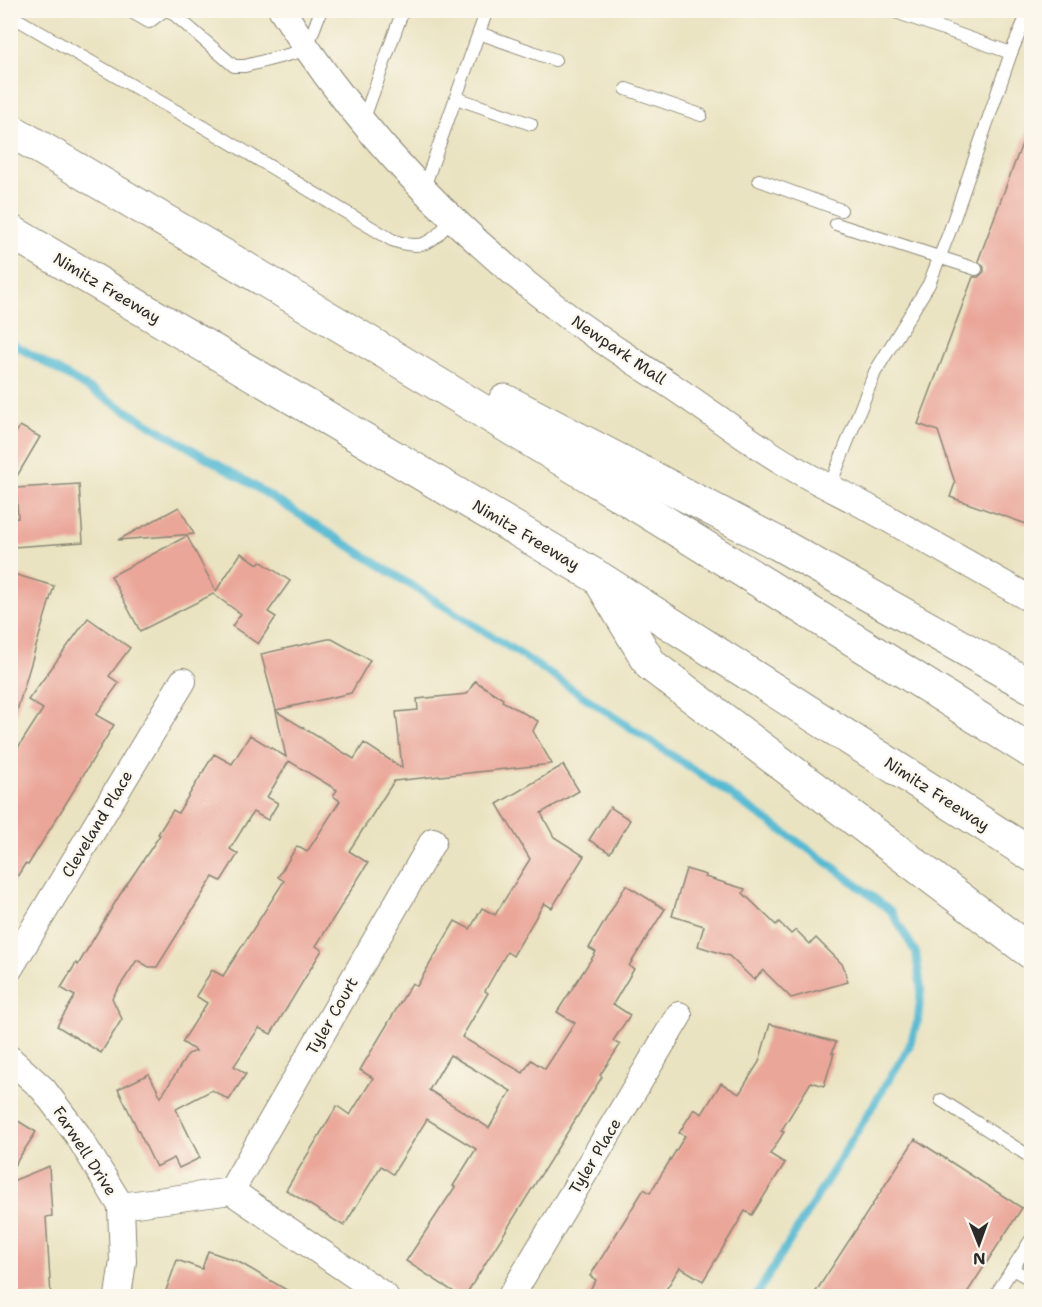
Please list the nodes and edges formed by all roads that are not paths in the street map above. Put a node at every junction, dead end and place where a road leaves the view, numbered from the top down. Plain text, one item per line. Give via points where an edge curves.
1 (128, 10) edge
2 (167, 10) edge
3 (282, 10) edge
4 (321, 10) edge
5 (403, 10) edge
6 (487, 10) edge
7 (890, 10) edge
8 (1029, 10) edge
9 (10, 15) edge
10 (479, 33) junction
11 (306, 50) junction
12 (1011, 53) junction
13 (555, 60) dead end
14 (626, 89) dead end
15 (456, 98) junction
16 (701, 115) dead end
17 (363, 121) junction
18 (531, 124) dead end
19 (10, 130) edge
20 (759, 180) dead end
21 (423, 190) junction
22 (841, 210) dead end
23 (452, 220) junction
24 (836, 224) dead end
25 (10, 231) edge
26 (213, 249) junction
27 (940, 257) junction
28 (976, 269) dead end
29 (829, 488) junction
30 (599, 578) junction
31 (1032, 600) edge
32 (183, 681) dead end
33 (1032, 687) edge
34 (1032, 752) edge
35 (433, 841) dead end
36 (1032, 855) edge
37 (1032, 953) edge
38 (10, 968) edge
39 (679, 1015) dead end
40 (10, 1059) edge
41 (940, 1100) dead end
42 (1032, 1158) edge
43 (231, 1191) junction
44 (121, 1206) junction
45 (1032, 1238) edge
46 (1012, 1269) junction
47 (1032, 1280) edge
48 (118, 1296) edge
49 (385, 1296) edge
50 (511, 1296) edge
51 (994, 1296) edge

1 - 2 lane via 149,22
2 - 11 lane via 234,66
3 - 11 street, Newpark Mall
4 - 11 lane
5 - 17 lane
6 - 10 lane
7 - 12 lane
8 - 12 lane
9 - 23 lane via 392,240 418,246 430,242
10 - 13 lane
10 - 15 lane
11 - 17 street, Newpark Mall
12 - 27 lane
14 - 16 lane
15 - 18 lane
15 - 21 lane
17 - 21 street, Newpark Mall
19 - 26 highway
20 - 22 lane
21 - 23 street, Newpark Mall
23 - 29 street, Newpark Mall via 512,273 601,340 788,465
24 - 27 lane
25 - 30 highway, Nimitz Freeway
26 - 33 highway via 777,543
26 - 34 highway via 757,578
27 - 28 lane
27 - 29 lane via 929,284 875,372
29 - 31 street, Newpark Mall
30 - 36 highway, Nimitz Freeway
30 - 37 highway via 651,665
32 - 38 street, Cleveland Place
35 - 43 street, Tyler Court
39 - 50 street, Tyler Place
40 - 44 street, Farwell Drive via 43,1089 77,1134
41 - 42 lane
43 - 44 street
43 - 49 street
44 - 48 street, Farwell Drive via 123,1261
45 - 46 lane
46 - 47 lane
46 - 51 lane

